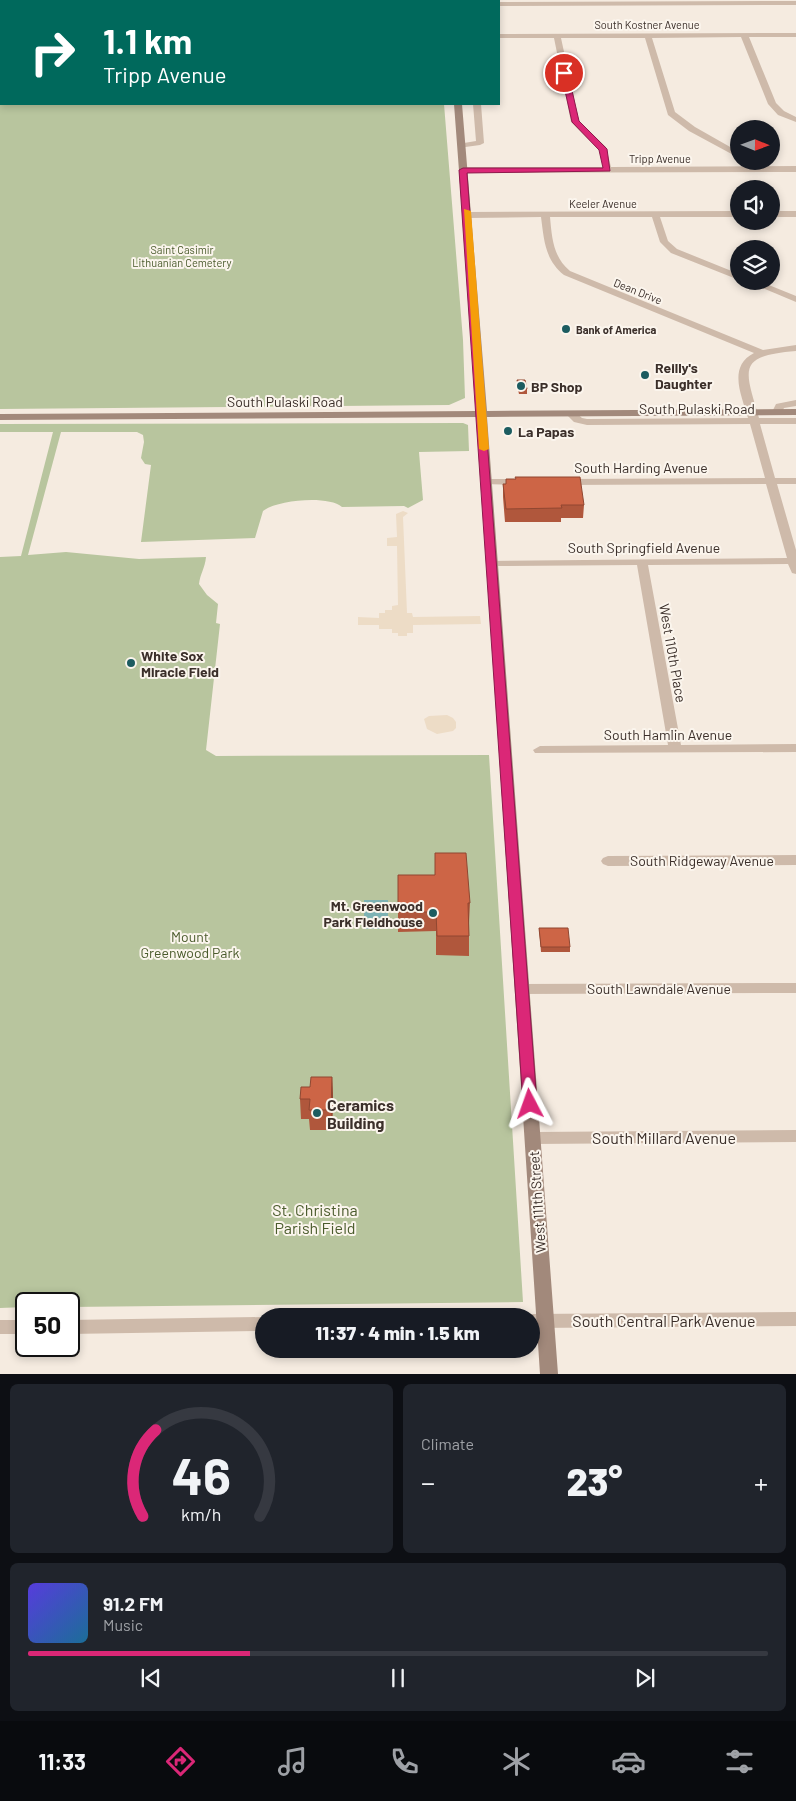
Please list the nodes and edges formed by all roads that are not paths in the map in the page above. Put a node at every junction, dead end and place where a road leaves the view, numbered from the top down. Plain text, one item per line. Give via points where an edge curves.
1 (796, 3) edge
2 (500, 4) edge
3 (744, 35) junction
4 (796, 35) edge
5 (500, 36) edge
6 (557, 36) junction
7 (648, 36) junction
8 (458, 105) edge
9 (477, 105) edge
10 (796, 120) edge
11 (461, 146) junction
12 (730, 151) edge
13 (730, 166) edge
14 (780, 168) edge
15 (796, 169) edge
16 (463, 170) junction
17 (608, 170) junction
18 (655, 214) junction
19 (730, 214) edge
20 (468, 215) junction
21 (545, 215) junction
22 (780, 215) edge
23 (795, 216) edge
24 (730, 273) edge
25 (773, 290) edge
26 (796, 299) edge
27 (796, 348) edge
28 (762, 353) junction
29 (796, 403) edge
30 (777, 412) junction
31 (796, 412) edge
32 (570, 413) joint
33 (482, 414) junction
34 (0, 416) edge
35 (752, 417) junction
36 (796, 421) edge
37 (771, 481) junction
38 (796, 481) edge
39 (487, 482) junction
40 (533, 482) edge
41 (554, 482) edge
42 (642, 562) junction
43 (492, 563) junction
44 (795, 564) edge
45 (796, 748) edge
46 (675, 749) junction
47 (540, 750) dead end
48 (796, 860) edge
49 (608, 861) dead end
50 (796, 988) edge
51 (522, 989) junction
52 (796, 1136) edge
53 (533, 1138) junction
54 (538, 1308) edge
55 (796, 1319) edge
56 (540, 1321) edge
57 (255, 1324) edge
58 (80, 1326) edge
59 (0, 1327) edge
60 (15, 1327) edge
61 (540, 1331) edge
62 (549, 1374) edge

1 - 2 street
3 - 4 street, South Kostner Avenue
3 - 7 street, South Kostner Avenue
3 - 10 street via 772,104
5 - 6 street, South Kostner Avenue
6 - 7 street, South Kostner Avenue
6 - 17 street via 575,122 603,149
7 - 12 street via 671,114
8 - 11 main road, West 111th Street
9 - 11 street via 480,142
11 - 16 main road, West 111th Street
13 - 17 street, Tripp Avenue
14 - 15 street, Tripp Avenue
16 - 17 street, Tripp Avenue
16 - 20 main road, West 111th Street
18 - 19 street, Keeler Avenue
18 - 21 street, Keeler Avenue
18 - 24 street via 664,242 674,251
20 - 21 street, Keeler Avenue
20 - 33 main road, West 111th Street
21 - 28 street, Dean Drive via 551,255 567,273
22 - 23 street
25 - 26 street
27 - 28 street
28 - 35 street via 743,368 742,377
29 - 30 street, South Pulaski Road via 780,406
30 - 31 main road, South Pulaski Road
30 - 35 main road, South Pulaski Road
32 - 33 main road, South Pulaski Road
32 - 35 street, South Pulaski Road via 587,422
33 - 34 main road, South Pulaski Road
33 - 39 main road, West 111th Street
35 - 36 street, South Pulaski Road
35 - 37 street
37 - 38 street, South Harding Avenue
37 - 41 street, South Harding Avenue
37 - 44 street
39 - 40 street
39 - 43 main road, West 111th Street
42 - 43 street, South Springfield Avenue
42 - 44 street, South Springfield Avenue
42 - 46 street, West 110th Place
43 - 51 main road, West 111th Street
45 - 46 street, South Hamlin Avenue
46 - 47 street, South Hamlin Avenue
48 - 49 street, South Ridgeway Avenue
50 - 51 street, South Lawndale Avenue
51 - 53 main road, West 111th Street
52 - 53 street, South Millard Avenue
53 - 54 main road, West 111th Street
55 - 56 street, South Central Park Avenue
57 - 58 street
59 - 60 street
61 - 62 main road, West 111th Street

